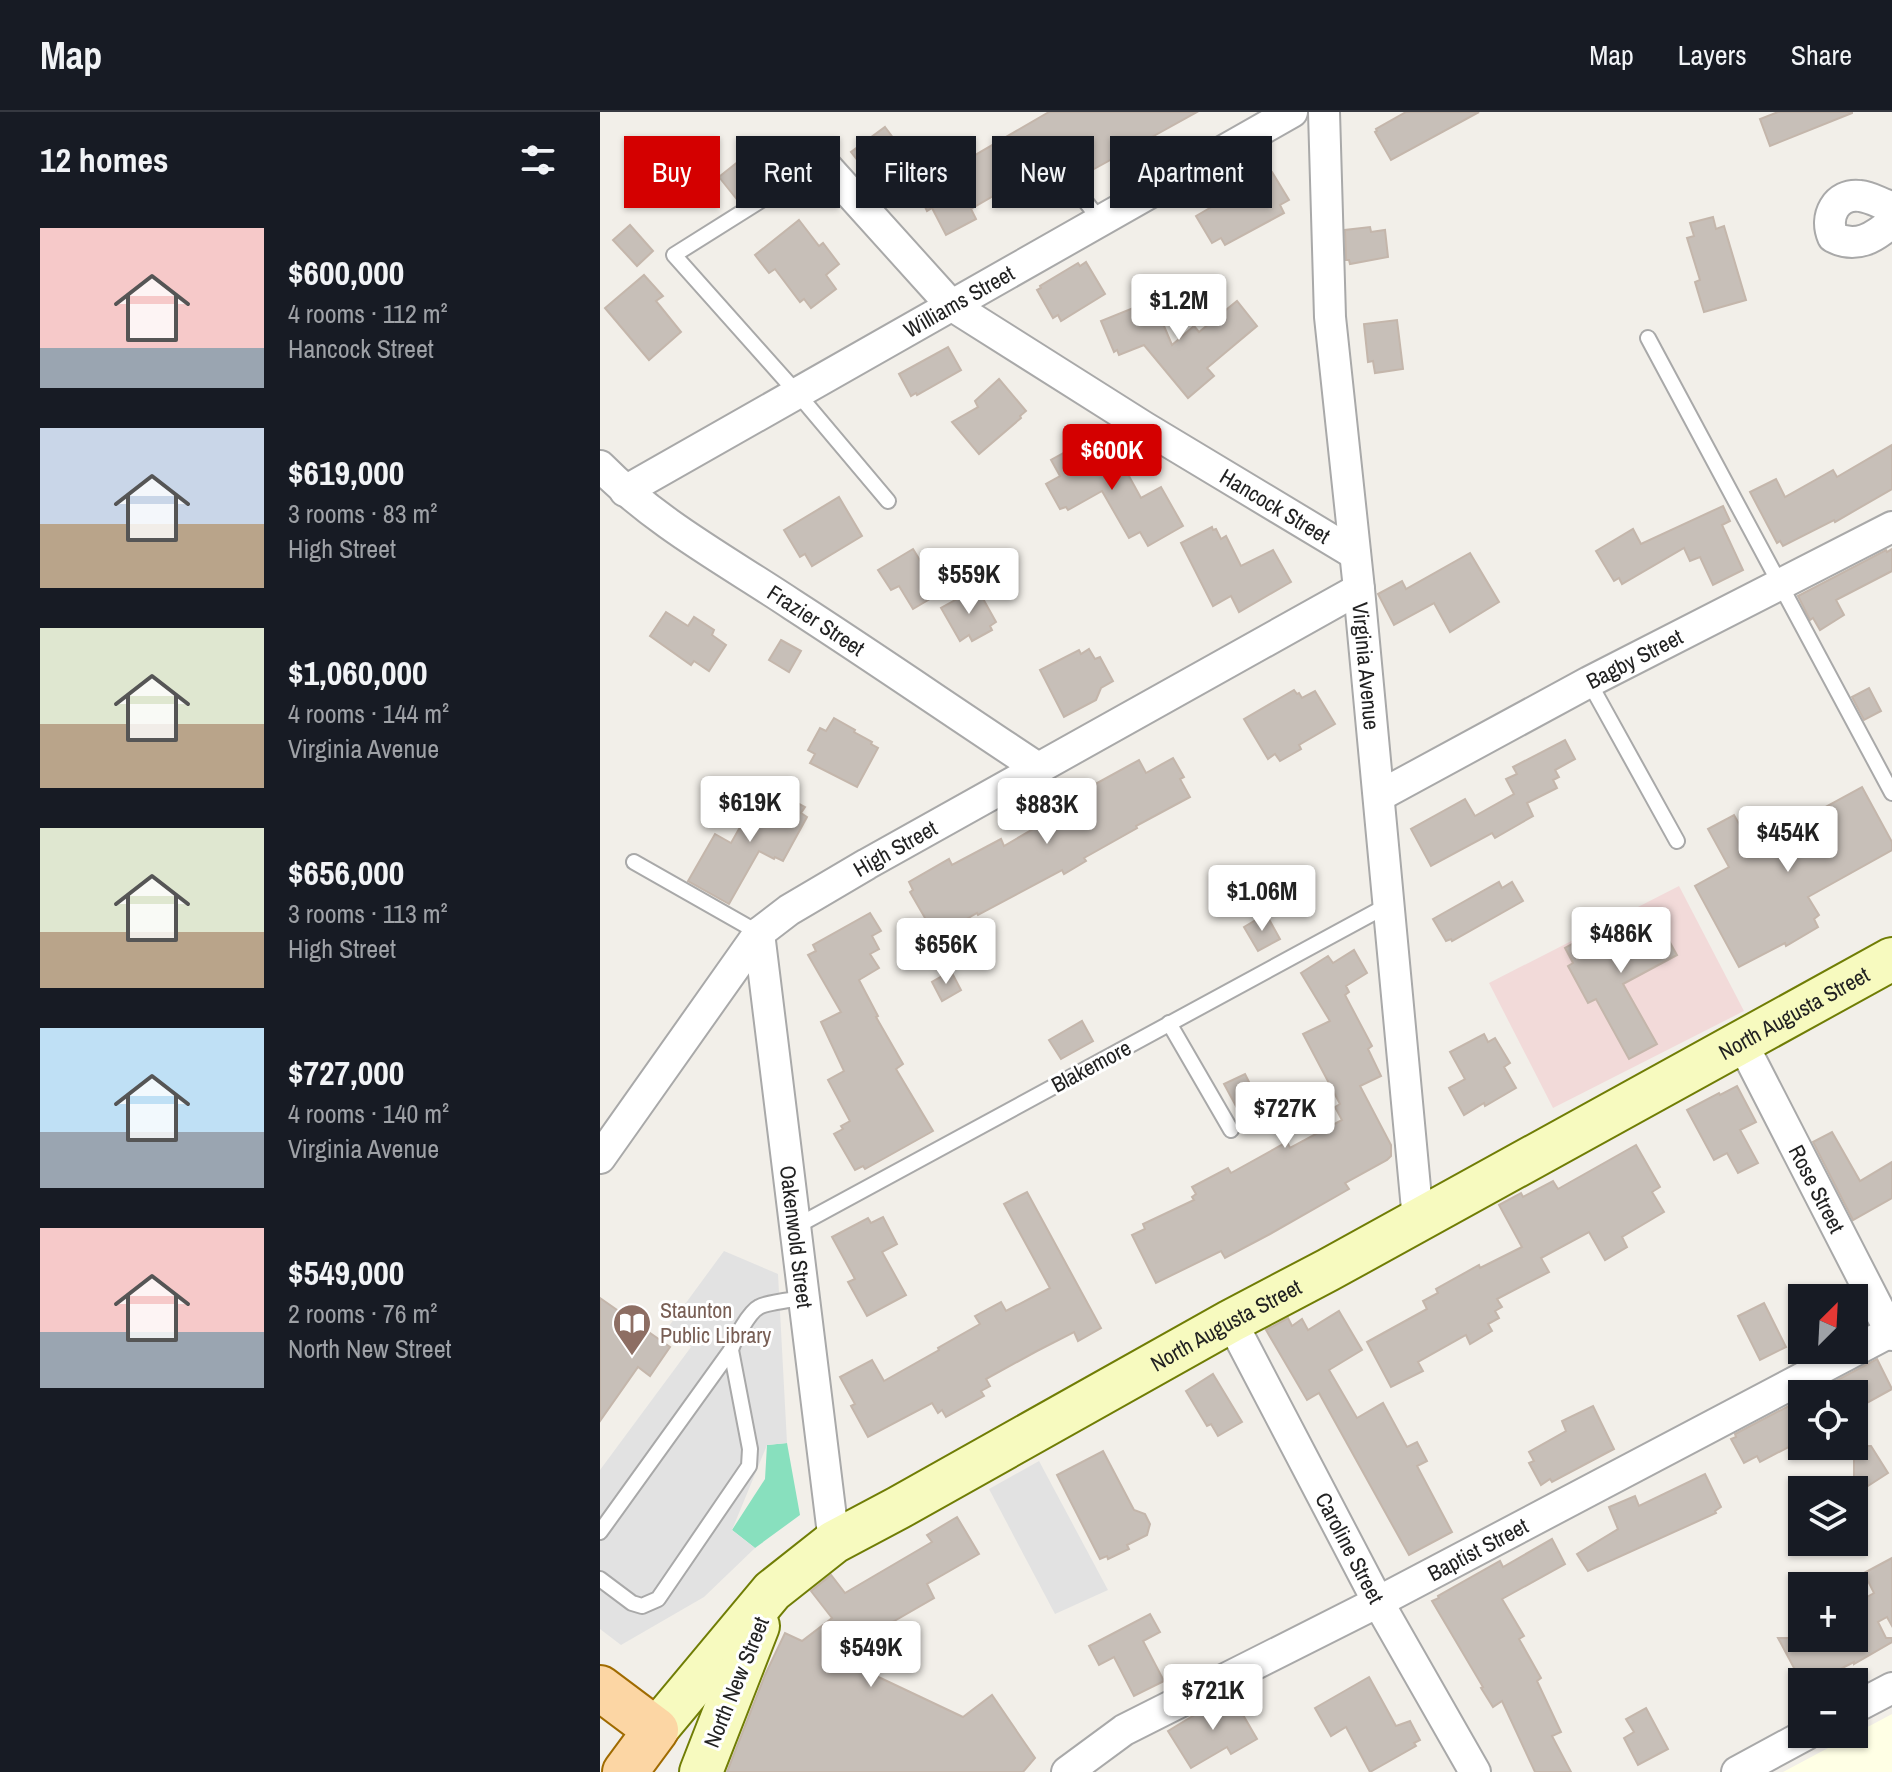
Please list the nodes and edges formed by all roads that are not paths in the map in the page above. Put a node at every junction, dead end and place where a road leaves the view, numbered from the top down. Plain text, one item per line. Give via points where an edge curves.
1 (1292, 112) edge
2 (1324, 112) edge
3 (840, 182) edge
4 (1892, 207) edge
5 (749, 208) edge
6 (1091, 208) edge
7 (1100, 220) junction
8 (1892, 222) edge
9 (951, 305) junction
10 (1648, 338) dead end
11 (797, 393) junction
12 (600, 466) edge
13 (625, 491) junction
14 (888, 501) dead end
15 (1892, 527) edge
16 (1355, 554) junction
17 (1780, 585) junction
18 (1359, 589) junction
19 (1589, 682) junction
20 (1038, 768) junction
21 (1892, 793) edge
22 (1379, 796) junction
23 (1677, 841) dead end
24 (634, 862) dead end
25 (1388, 905) junction
26 (759, 933) junction
27 (1892, 959) edge
28 (1169, 1023) junction
29 (1742, 1043) junction
30 (1231, 1130) dead end
31 (600, 1158) edge
32 (1418, 1220) junction
33 (795, 1227) junction
34 (804, 1298) junction
35 (1231, 1321) junction
36 (1891, 1334) edge
37 (731, 1350) junction
38 (600, 1532) edge
39 (834, 1542) junction
40 (600, 1579) edge
41 (772, 1591) junction
42 (1378, 1602) junction
43 (600, 1688) edge
44 (1892, 1688) edge
45 (1868, 1701) edge
46 (656, 1730) junction
47 (1788, 1744) edge
48 (625, 1772) edge
49 (701, 1772) edge
50 (1067, 1772) edge
51 (1475, 1772) edge
52 (1737, 1772) edge

1 - 7 street, Williams Street
2 - 16 street, Virginia Avenue via 1330,317
3 - 9 street, Hancock Street
4 - 8 street via 1850,196 1835,206 1829,224 1833,237 1850,243 1869,239
5 - 11 lane via 674,255
6 - 7 lane
7 - 9 street, Williams Street
9 - 11 street, Williams Street
9 - 16 street, Hancock Street
10 - 17 lane
11 - 13 street, Williams Street
11 - 14 lane
12 - 13 street, Frazier Street
13 - 20 street, Frazier Street via 658,518
15 - 17 street, Bagby Street
16 - 18 street, Virginia Avenue
17 - 19 street, Bagby Street
17 - 21 lane
18 - 20 street, High Street
18 - 22 street, Virginia Avenue
19 - 22 street, Bagby Street
19 - 23 lane
20 - 26 street, High Street via 789,910
22 - 25 street, Virginia Avenue
24 - 26 lane
25 - 28 lane, Blakemore
25 - 32 street, Virginia Avenue
26 - 31 street, High Street
26 - 33 street, Oakenwold Street
27 - 29 main road, North Augusta Street
28 - 30 lane
28 - 33 lane, Blakemore
29 - 32 main road, North Augusta Street
29 - 36 street, Rose Street
32 - 35 main road, North Augusta Street
33 - 34 street, Oakenwold Street
34 - 37 lane via 759,1307
34 - 39 street, Oakenwold Street
35 - 39 main road, North Augusta Street
35 - 42 street, Caroline Street
36 - 42 street, Baptist Street
37 - 38 lane
37 - 40 lane via 749,1466 658,1599 642,1606 632,1603
39 - 41 main road, North Augusta Street
41 - 46 main road, North Augusta Street
41 - 49 main road, North New Street
42 - 50 street, Baptist Street via 1124,1730
42 - 51 street, Caroline Street
43 - 46 main road
44 - 45 street
46 - 48 main road, North Augusta Street
47 - 52 street

